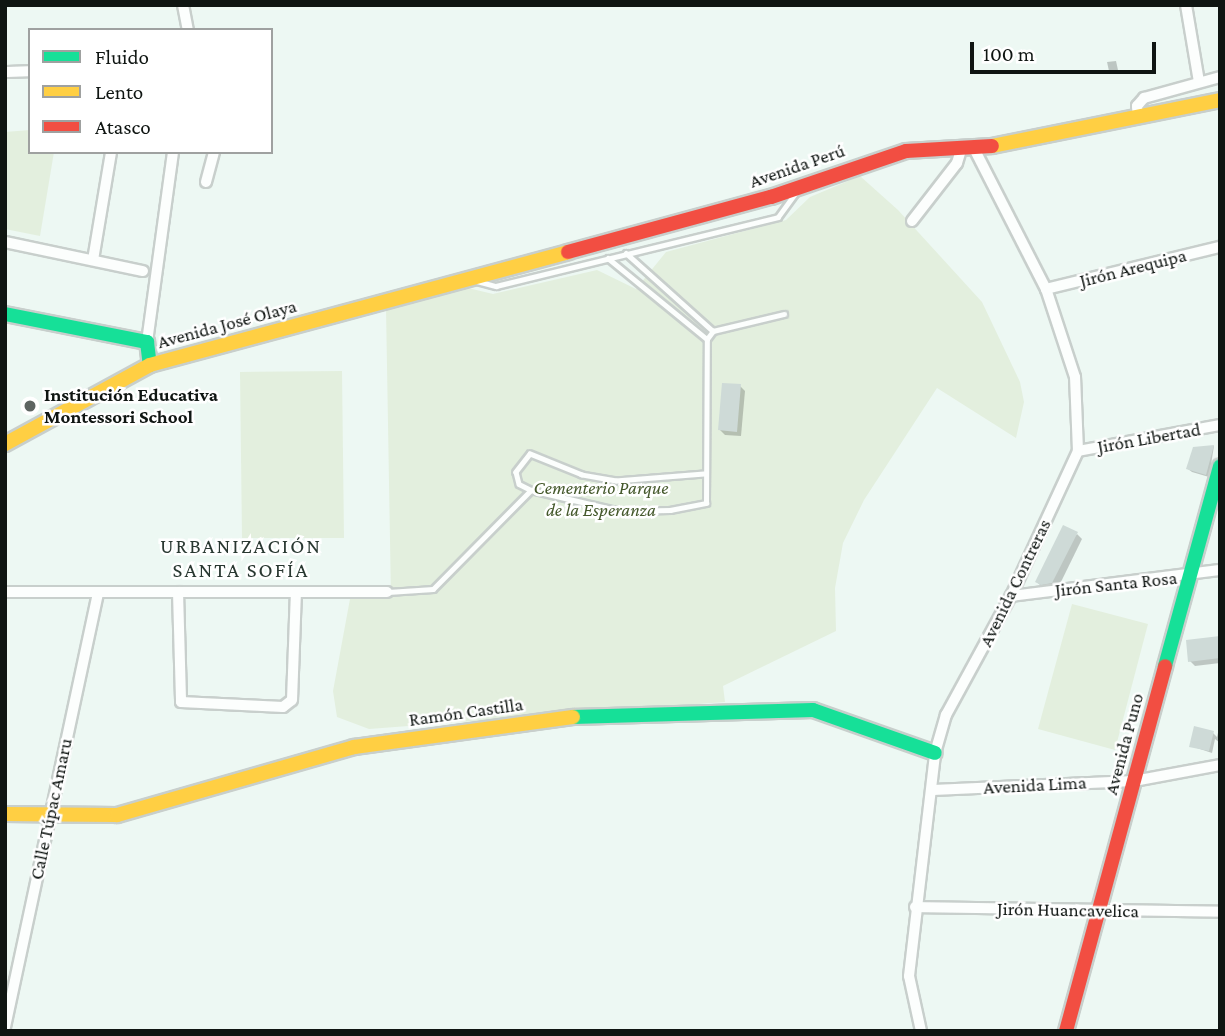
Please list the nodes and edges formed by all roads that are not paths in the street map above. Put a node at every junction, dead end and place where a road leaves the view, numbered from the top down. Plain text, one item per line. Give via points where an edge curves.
1 (183, 5) edge
2 (1186, 5) edge
3 (188, 28) edge
4 (28, 71) edge
5 (5, 72) edge
6 (1220, 77) edge
7 (1199, 82) junction
8 (1220, 100) edge
9 (1138, 118) junction
10 (968, 150) junction
11 (111, 154) edge
12 (173, 154) edge
13 (213, 154) edge
14 (206, 182) dead end
15 (800, 187) junction
16 (912, 221) dead end
17 (5, 243) edge
18 (1220, 247) edge
19 (626, 253) junction
20 (607, 258) junction
21 (93, 260) junction
22 (143, 271) dead end
23 (473, 280) junction
24 (1046, 289) junction
25 (5, 314) edge
26 (784, 314) dead end
27 (713, 331) junction
28 (707, 339) junction
29 (147, 342) junction
30 (150, 365) junction
31 (1220, 425) edge
32 (5, 444) edge
33 (1078, 452) junction
34 (1220, 466) edge
35 (704, 474) junction
36 (531, 490) junction
37 (1220, 570) edge
38 (1190, 575) junction
39 (5, 592) edge
40 (98, 592) junction
41 (178, 592) junction
42 (296, 592) junction
43 (387, 592) joint
44 (1011, 596) junction
45 (935, 753) junction
46 (1220, 765) edge
47 (1134, 781) junction
48 (933, 790) junction
49 (5, 814) edge
50 (50, 814) junction
51 (915, 907) junction
52 (1098, 911) junction
53 (1220, 912) edge
54 (5, 1027) edge
55 (921, 1031) edge
56 (1066, 1031) edge

1 - 3 street
2 - 7 street
4 - 5 street
6 - 7 street
7 - 9 street via 1144,98 1137,106
8 - 9 street, Avenida Perú
9 - 10 street, Avenida Perú
10 - 15 street, Avenida Perú via 906,151
10 - 16 street
10 - 24 street, Avenida Contreras
11 - 21 street
12 - 29 street
13 - 14 street
15 - 19 lane via 778,217
15 - 23 street, Avenida Perú
17 - 21 street
18 - 24 street, Jirón Arequipa
19 - 20 lane
19 - 27 lane
20 - 23 lane via 496,286
20 - 28 lane
21 - 22 street
23 - 30 street, Avenida José Olaya
24 - 33 street, Avenida Contreras via 1075,377
25 - 29 street
26 - 27 lane
27 - 28 lane
28 - 35 lane
29 - 30 street
30 - 32 street, Avenida José Olaya
31 - 33 street, Jirón Libertad
33 - 44 street, Avenida Contreras
34 - 38 street, Avenida Puno
35 - 36 lane via 706,503 670,510 620,511
35 - 36 lane via 616,481 582,475 530,454 516,472 519,484
36 - 43 lane via 433,589
37 - 38 street, Jirón Santa Rosa
38 - 44 street, Jirón Santa Rosa
38 - 47 street, Avenida Puno
39 - 40 street
40 - 41 street
40 - 50 street, Calle Túpac Amaru
41 - 42 street
41 - 42 street via 181,702 283,707 292,700
42 - 43 street
44 - 45 street, Avenida Contreras via 946,715
45 - 48 street, Avenida Contreras
45 - 50 street, Ramón Castilla via 813,710 570,717 354,747 117,815
46 - 47 street, Avenida Lima
47 - 48 street, Avenida Lima
47 - 52 street, Avenida Puno
48 - 51 street, Avenida Contreras
49 - 50 street, Ramón Castilla
50 - 54 street, Calle Túpac Amaru
51 - 52 street, Jirón Huancavelica
51 - 55 street, Avenida Contreras via 909,976
52 - 53 street, Jirón Huancavelica
52 - 56 street, Avenida Puno

